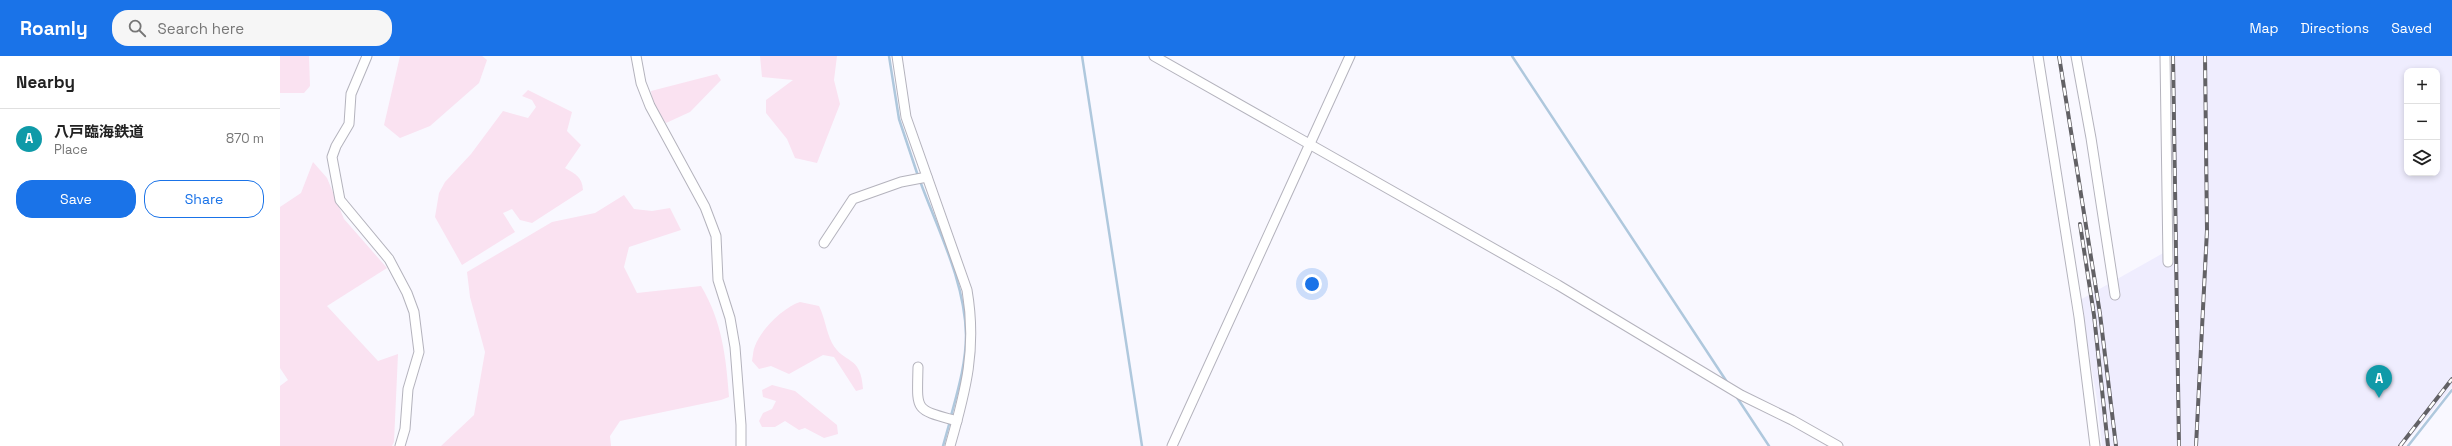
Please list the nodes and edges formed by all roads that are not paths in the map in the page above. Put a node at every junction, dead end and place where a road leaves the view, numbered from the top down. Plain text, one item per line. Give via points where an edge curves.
1 (366, 56) edge
2 (636, 56) edge
3 (897, 56) edge
4 (1154, 56) edge
5 (1350, 56) edge
6 (2038, 56) edge
7 (2076, 56) edge
8 (2165, 56) edge
9 (1310, 144) junction
10 (927, 177) junction
11 (824, 243) dead end
12 (2168, 262) dead end
13 (2115, 295) dead end
14 (918, 367) dead end
15 (957, 421) junction
16 (400, 446) edge
17 (741, 446) edge
18 (950, 446) edge
19 (1172, 446) edge
20 (1838, 446) edge
21 (2095, 446) edge

1 - 16 street via 350,94 349,124 332,157 340,200 389,259 414,312 419,352 408,389 405,429
2 - 17 street via 641,83 650,106 705,207 716,236 718,280 735,347
3 - 10 street via 906,117
4 - 9 street
5 - 9 street
6 - 21 street via 2079,317
7 - 13 street
8 - 12 street
9 - 19 street
9 - 20 street via 1558,284 1741,395
10 - 11 street via 901,182 853,199
10 - 15 street via 967,290 970,311 970,358
14 - 15 street via 918,402 921,408 925,412
15 - 18 street

